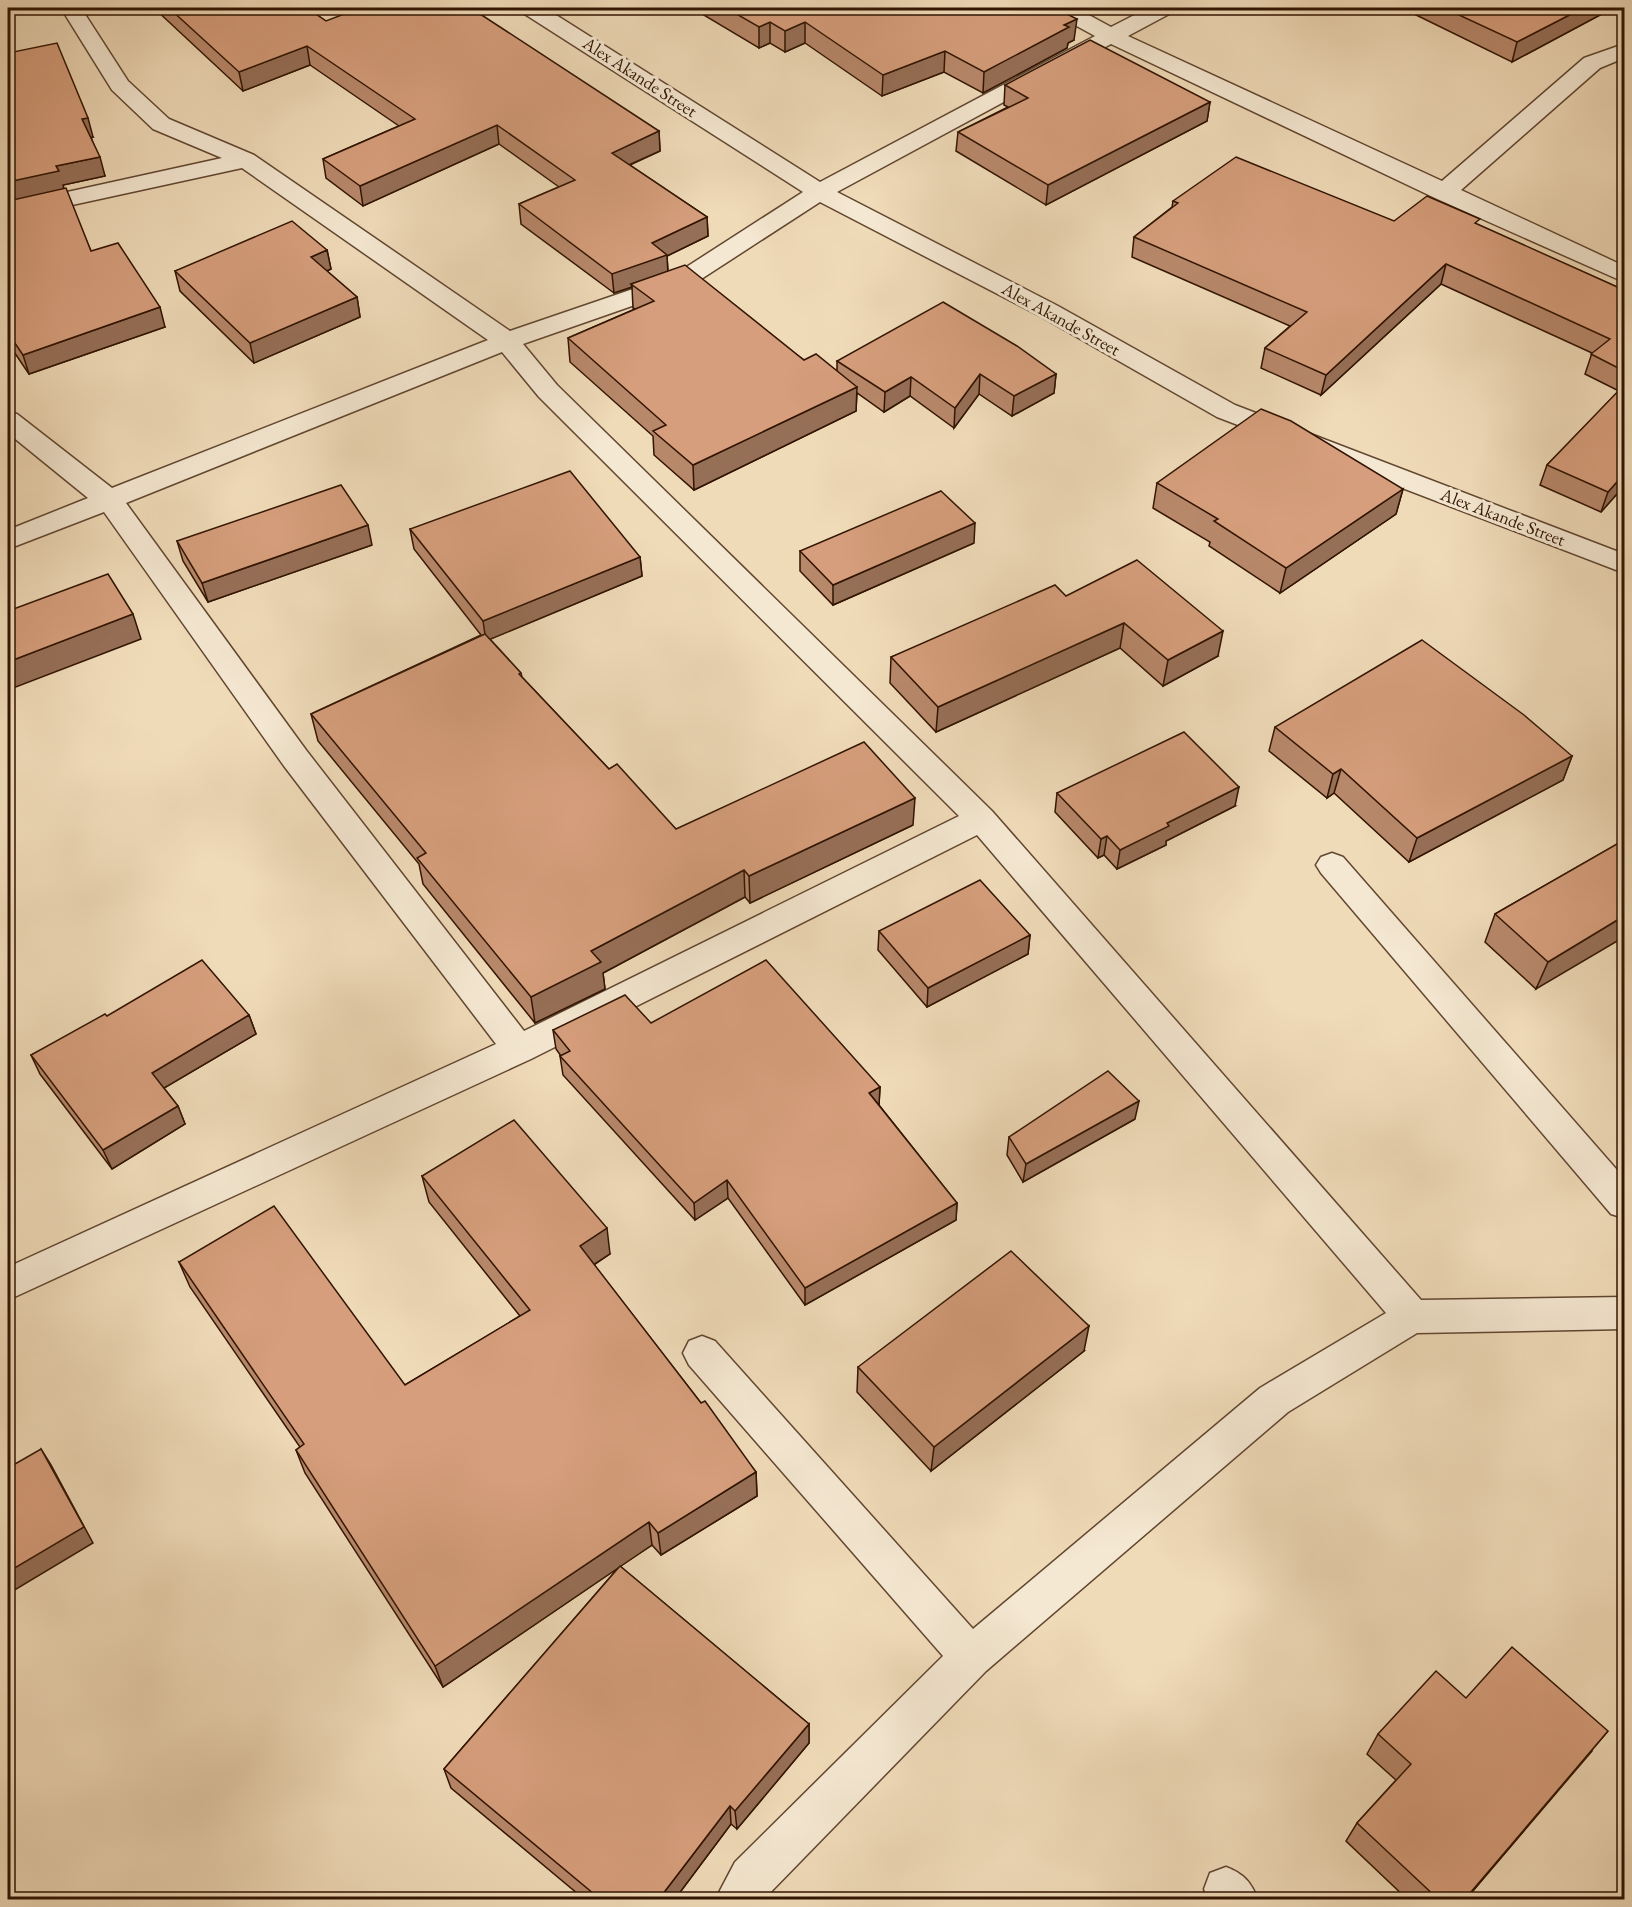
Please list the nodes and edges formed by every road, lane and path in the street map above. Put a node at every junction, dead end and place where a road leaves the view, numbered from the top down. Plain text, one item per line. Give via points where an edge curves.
1 (71, 8) edge
2 (531, 8) edge
3 (1061, 8) edge
4 (1163, 8) edge
5 (1113, 37) junction
6 (1624, 50) edge
7 (246, 160) junction
8 (819, 192) junction
9 (1443, 192) junction
10 (8, 212) edge
11 (1624, 275) edge
12 (507, 341) junction
13 (8, 420) edge
14 (110, 501) junction
15 (8, 540) edge
16 (1624, 564) edge
17 (981, 819) junction
18 (1332, 865) dead end
19 (519, 1049) junction
20 (1624, 1203) edge
21 (8, 1284) edge
22 (1624, 1312) edge
23 (1412, 1317) junction
24 (702, 1353) dead end
25 (970, 1657) junction
26 (736, 1899) edge

1 - 7 street via 120,85 161,124
2 - 8 street, Alex Akande Street
3 - 5 street
4 - 5 street
5 - 8 street
5 - 9 street
6 - 9 street via 1592,63
7 - 10 street
7 - 12 street
8 - 12 street via 684,280
8 - 16 street, Alex Akande Street via 1049,311 1226,411
9 - 11 street
12 - 14 street
12 - 17 street via 548,391
13 - 14 street
14 - 15 street
14 - 19 street via 295,758
17 - 19 street
17 - 23 street
18 - 20 street
19 - 21 street
22 - 23 street
23 - 25 street via 1274,1400
24 - 25 street
25 - 26 street via 751,1878

